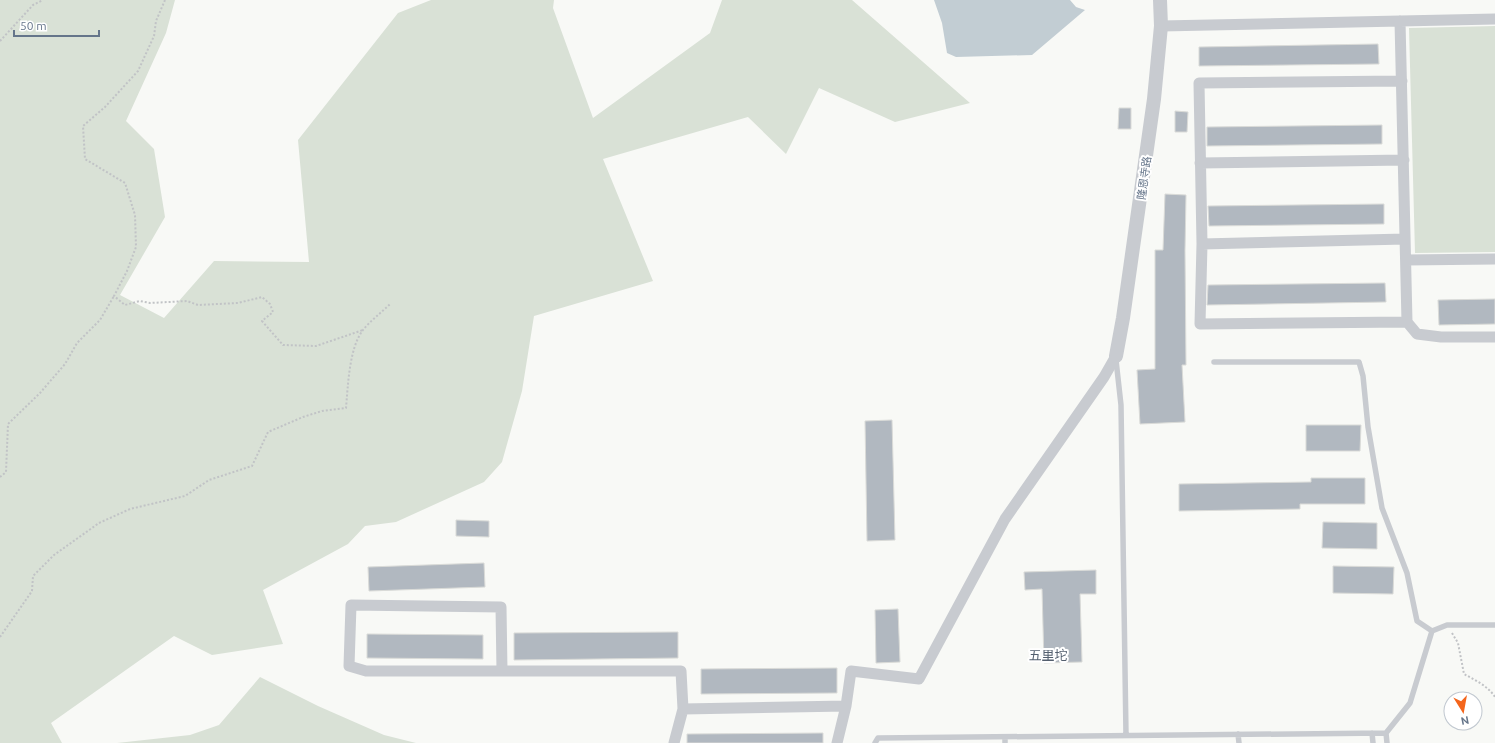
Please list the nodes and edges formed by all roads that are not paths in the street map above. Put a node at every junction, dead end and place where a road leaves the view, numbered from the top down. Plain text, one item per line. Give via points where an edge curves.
1 (1160, 0) edge
2 (1495, 19) edge
3 (1400, 21) junction
4 (1161, 26) junction
5 (1402, 81) junction
6 (1404, 160) junction
7 (1200, 162) junction
8 (1405, 239) junction
9 (1202, 244) junction
10 (1495, 259) edge
11 (1406, 260) junction
12 (1407, 322) junction
13 (1495, 337) edge
14 (1116, 356) junction
15 (1214, 362) dead end
16 (1495, 625) edge
17 (1432, 631) junction
18 (502, 671) junction
19 (846, 706) junction
20 (683, 709) junction
21 (1386, 732) junction
22 (1372, 733) junction
23 (1238, 734) junction
24 (1126, 735) junction
25 (1005, 740) edge
26 (674, 743) edge
27 (837, 743) edge
28 (875, 743) edge
29 (1239, 743) edge
30 (1373, 743) edge
31 (1387, 743) edge

1 - 4 street, 隆恩寺路
2 - 3 street
3 - 4 street
3 - 5 street
4 - 14 street, 隆恩寺路 via 1145,171
5 - 6 street
5 - 7 street via 1199,83
6 - 7 street
6 - 8 street
7 - 9 street
8 - 9 street
8 - 11 street
9 - 12 street via 1200,324
10 - 11 street
11 - 12 street
12 - 13 street via 1416,334 1441,337
14 - 19 street via 1104,377 1004,519 919,678 851,671
14 - 24 lane via 1122,405
15 - 17 lane via 1359,362 1382,508 1407,573 1417,621
16 - 17 lane via 1447,625
17 - 21 lane via 1410,703
18 - 18 street via 366,671 349,666 351,605 501,607
18 - 20 street via 682,671
19 - 20 street
19 - 27 street
20 - 26 street
21 - 22 lane
21 - 31 lane
22 - 23 lane
22 - 30 lane
23 - 24 lane
23 - 29 lane
24 - 25 lane
25 - 28 lane via 878,738

